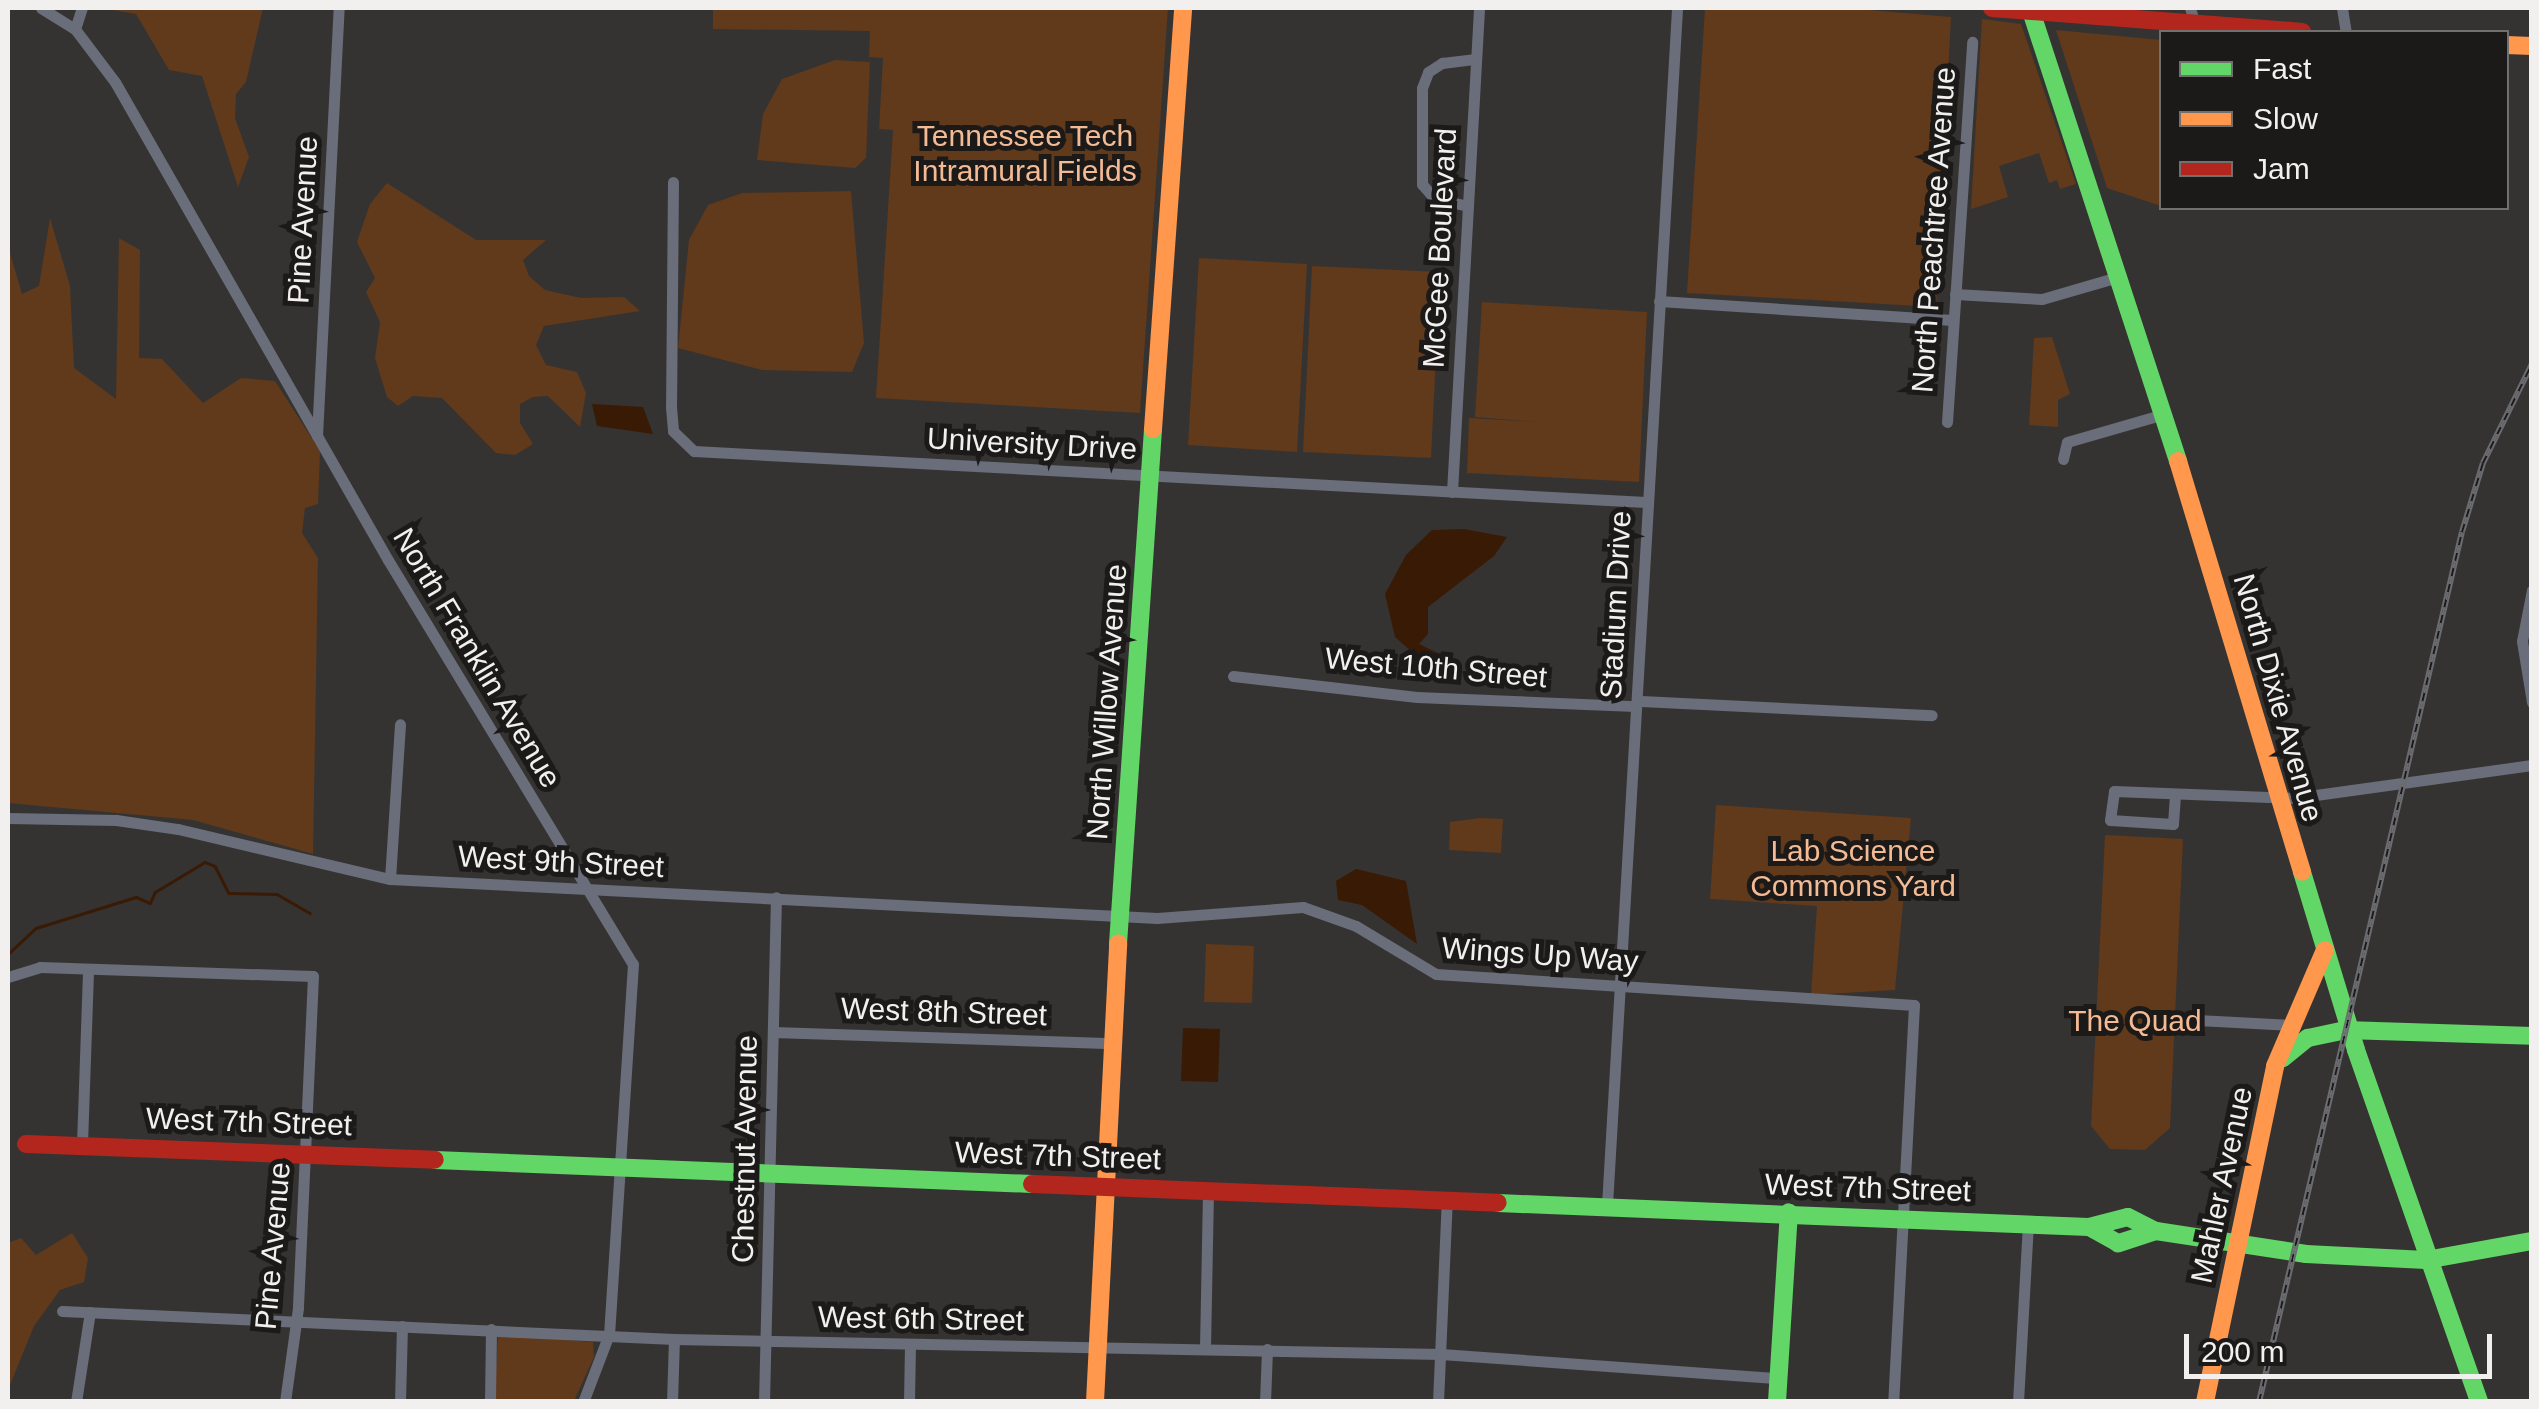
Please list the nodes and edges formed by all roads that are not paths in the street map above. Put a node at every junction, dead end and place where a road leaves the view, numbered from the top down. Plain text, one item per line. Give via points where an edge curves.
1 (41, 8) edge
2 (82, 8) edge
3 (339, 8) edge
4 (1183, 8) edge
5 (1479, 8) edge
6 (1678, 8) edge
7 (1992, 8) edge
8 (2031, 10) edge
9 (2192, 16) edge
10 (75, 29) junction
11 (2288, 30) edge
12 (1972, 42) dead end
13 (1476, 59) junction
14 (674, 182) dead end
15 (1468, 206) junction
16 (2121, 276) junction
17 (1955, 294) junction
18 (1658, 301) junction
19 (1952, 320) junction
20 (2164, 414) junction
21 (1947, 422) dead end
22 (317, 436) junction
23 (2063, 460) dead end
24 (1150, 475) junction
25 (1452, 492) junction
26 (1646, 502) junction
27 (2532, 590) edge
28 (1233, 676) dead end
29 (2532, 702) edge
30 (1638, 704) junction
31 (1932, 715) dead end
32 (400, 724) dead end
33 (2532, 764) edge
34 (2175, 795) junction
35 (2279, 799) junction
36 (8, 818) edge
37 (390, 879) junction
38 (587, 888) junction
39 (776, 897) junction
40 (1119, 916) junction
41 (2326, 949) junction
42 (88, 970) junction
43 (8, 978) edge
44 (1617, 986) junction
45 (2340, 997) junction
46 (2178, 1019) dead end
47 (2293, 1025) junction
48 (2350, 1031) junction
49 (772, 1032) junction
50 (2532, 1036) edge
51 (2308, 1038) junction
52 (1113, 1043) junction
53 (2276, 1066) junction
54 (26, 1144) dead end
55 (82, 1144) junction
56 (307, 1151) junction
57 (624, 1165) junction
58 (770, 1172) junction
59 (1107, 1184) junction
60 (1208, 1189) junction
61 (1447, 1197) junction
62 (1607, 1205) junction
63 (1789, 1212) junction
64 (1903, 1217) junction
65 (2028, 1223) junction
66 (2238, 1239) junction
67 (2532, 1240) edge
68 (2426, 1260) junction
69 (62, 1310) dead end
70 (90, 1312) junction
71 (295, 1321) junction
72 (402, 1326) junction
73 (491, 1329) junction
74 (609, 1334) junction
75 (674, 1338) junction
76 (766, 1340) junction
77 (910, 1344) junction
78 (1098, 1348) junction
79 (1205, 1348) junction
80 (1267, 1349) junction
81 (1441, 1354) junction
82 (1778, 1378) junction
83 (76, 1402) edge
84 (284, 1402) edge
85 (400, 1402) edge
86 (490, 1402) edge
87 (583, 1402) edge
88 (672, 1402) edge
89 (764, 1402) edge
90 (909, 1402) edge
91 (1095, 1402) edge
92 (1265, 1402) edge
93 (1438, 1402) edge
94 (1777, 1402) edge
95 (1893, 1402) edge
96 (2018, 1402) edge
97 (2205, 1402) edge
98 (2479, 1402) edge

1 - 10 street, North Franklin Avenue
2 - 10 street
3 - 22 street, Pine Avenue
4 - 24 street, North Willow Avenue
5 - 13 street, McGee Boulevard
6 - 18 street, Stadium Drive
7 - 8 street
8 - 9 street
8 - 16 street, North Dixie Avenue
9 - 11 street
10 - 22 street, North Franklin Avenue via 115,82
12 - 17 street, North Peachtree Avenue
13 - 15 street, McGee Boulevard
13 - 15 street via 1442,63 1428,72 1422,88 1422,184 1434,198
14 - 24 street, University Drive via 671,407 681,444 718,454
15 - 25 street, McGee Boulevard
16 - 17 street via 2042,299
16 - 20 street, North Dixie Avenue
17 - 19 street, North Peachtree Avenue
18 - 19 street
18 - 26 street, Stadium Drive
19 - 21 street, North Peachtree Avenue
20 - 23 street via 2068,442
20 - 35 street, North Dixie Avenue
22 - 38 street, North Franklin Avenue
24 - 25 street, University Drive
24 - 40 street, North Willow Avenue
25 - 26 street, University Drive
26 - 30 street, Stadium Drive
27 - 29 street via 2522,642
28 - 30 street, West 10th Street via 1417,697
30 - 31 street, West 10th Street
30 - 44 street, Stadium Drive
32 - 37 street
33 - 35 street
34 - 34 street via 2112,791 2110,820 2173,824
34 - 35 street
35 - 41 street, North Dixie Avenue
36 - 37 street, West 9th Street via 116,820
37 - 38 street, West 9th Street
38 - 39 street, West 9th Street
38 - 57 street, North Franklin Avenue via 633,964
39 - 40 street, West 9th Street
39 - 49 street, Chestnut Avenue
40 - 44 street, Wings Up Way via 1188,918 1303,907 1356,926 1423,972
40 - 52 street, North Willow Avenue
41 - 45 street, North Dixie Avenue
41 - 47 street
42 - 43 street via 40,968
42 - 55 street
42 - 56 street, Pine Avenue via 314,976
44 - 62 street, Stadium Drive
44 - 64 street, Wings Up Way via 1914,1005
45 - 48 street, North Dixie Avenue
45 - 51 street, Mahler Avenue via 2338,1020
46 - 47 street
47 - 53 street
48 - 50 street
48 - 51 street
48 - 68 street, North Dixie Avenue
49 - 52 street, West 8th Street
49 - 58 street, Chestnut Avenue
51 - 53 street, Mahler Avenue
52 - 59 street, North Willow Avenue
53 - 66 street, Mahler Avenue
54 - 55 street, West 7th Street
55 - 56 street, West 7th Street
56 - 57 street, West 7th Street
56 - 71 street, Pine Avenue
57 - 58 street, West 7th Street
57 - 74 street, North Franklin Avenue
58 - 59 street, West 7th Street
58 - 76 street, Chestnut Avenue
59 - 60 street, West 7th Street
59 - 78 street, North Willow Avenue
60 - 61 street, West 7th Street
60 - 79 street
61 - 62 street, West 7th Street
61 - 81 street
62 - 63 street, West 7th Street
63 - 64 street, West 7th Street
63 - 82 street
64 - 65 street, West 7th Street
64 - 95 street
65 - 66 street, West 7th Street via 2089,1227 2118,1242 2156,1232
65 - 96 street
66 - 68 street, West 7th Street via 2306,1254
66 - 97 street, Mahler Avenue
67 - 68 street, West 7th Street
68 - 98 street, North Dixie Avenue
69 - 70 street, West 6th Street
70 - 71 street, West 6th Street
70 - 83 street
71 - 72 street, West 6th Street
71 - 84 street, Pine Avenue
72 - 73 street, West 6th Street
72 - 85 street
73 - 74 street, West 6th Street
73 - 86 street
74 - 75 street, West 6th Street
74 - 87 street, North Franklin Avenue
75 - 76 street, West 6th Street
75 - 88 street
76 - 77 street, West 6th Street
76 - 89 street, Chestnut Avenue
77 - 78 street, West 6th Street
77 - 90 street
78 - 79 street, West 6th Street
78 - 91 street, North Willow Avenue
79 - 80 street, West 6th Street
80 - 81 street, West 6th Street
80 - 92 street
81 - 82 street, West 6th Street
81 - 93 street
82 - 94 street

